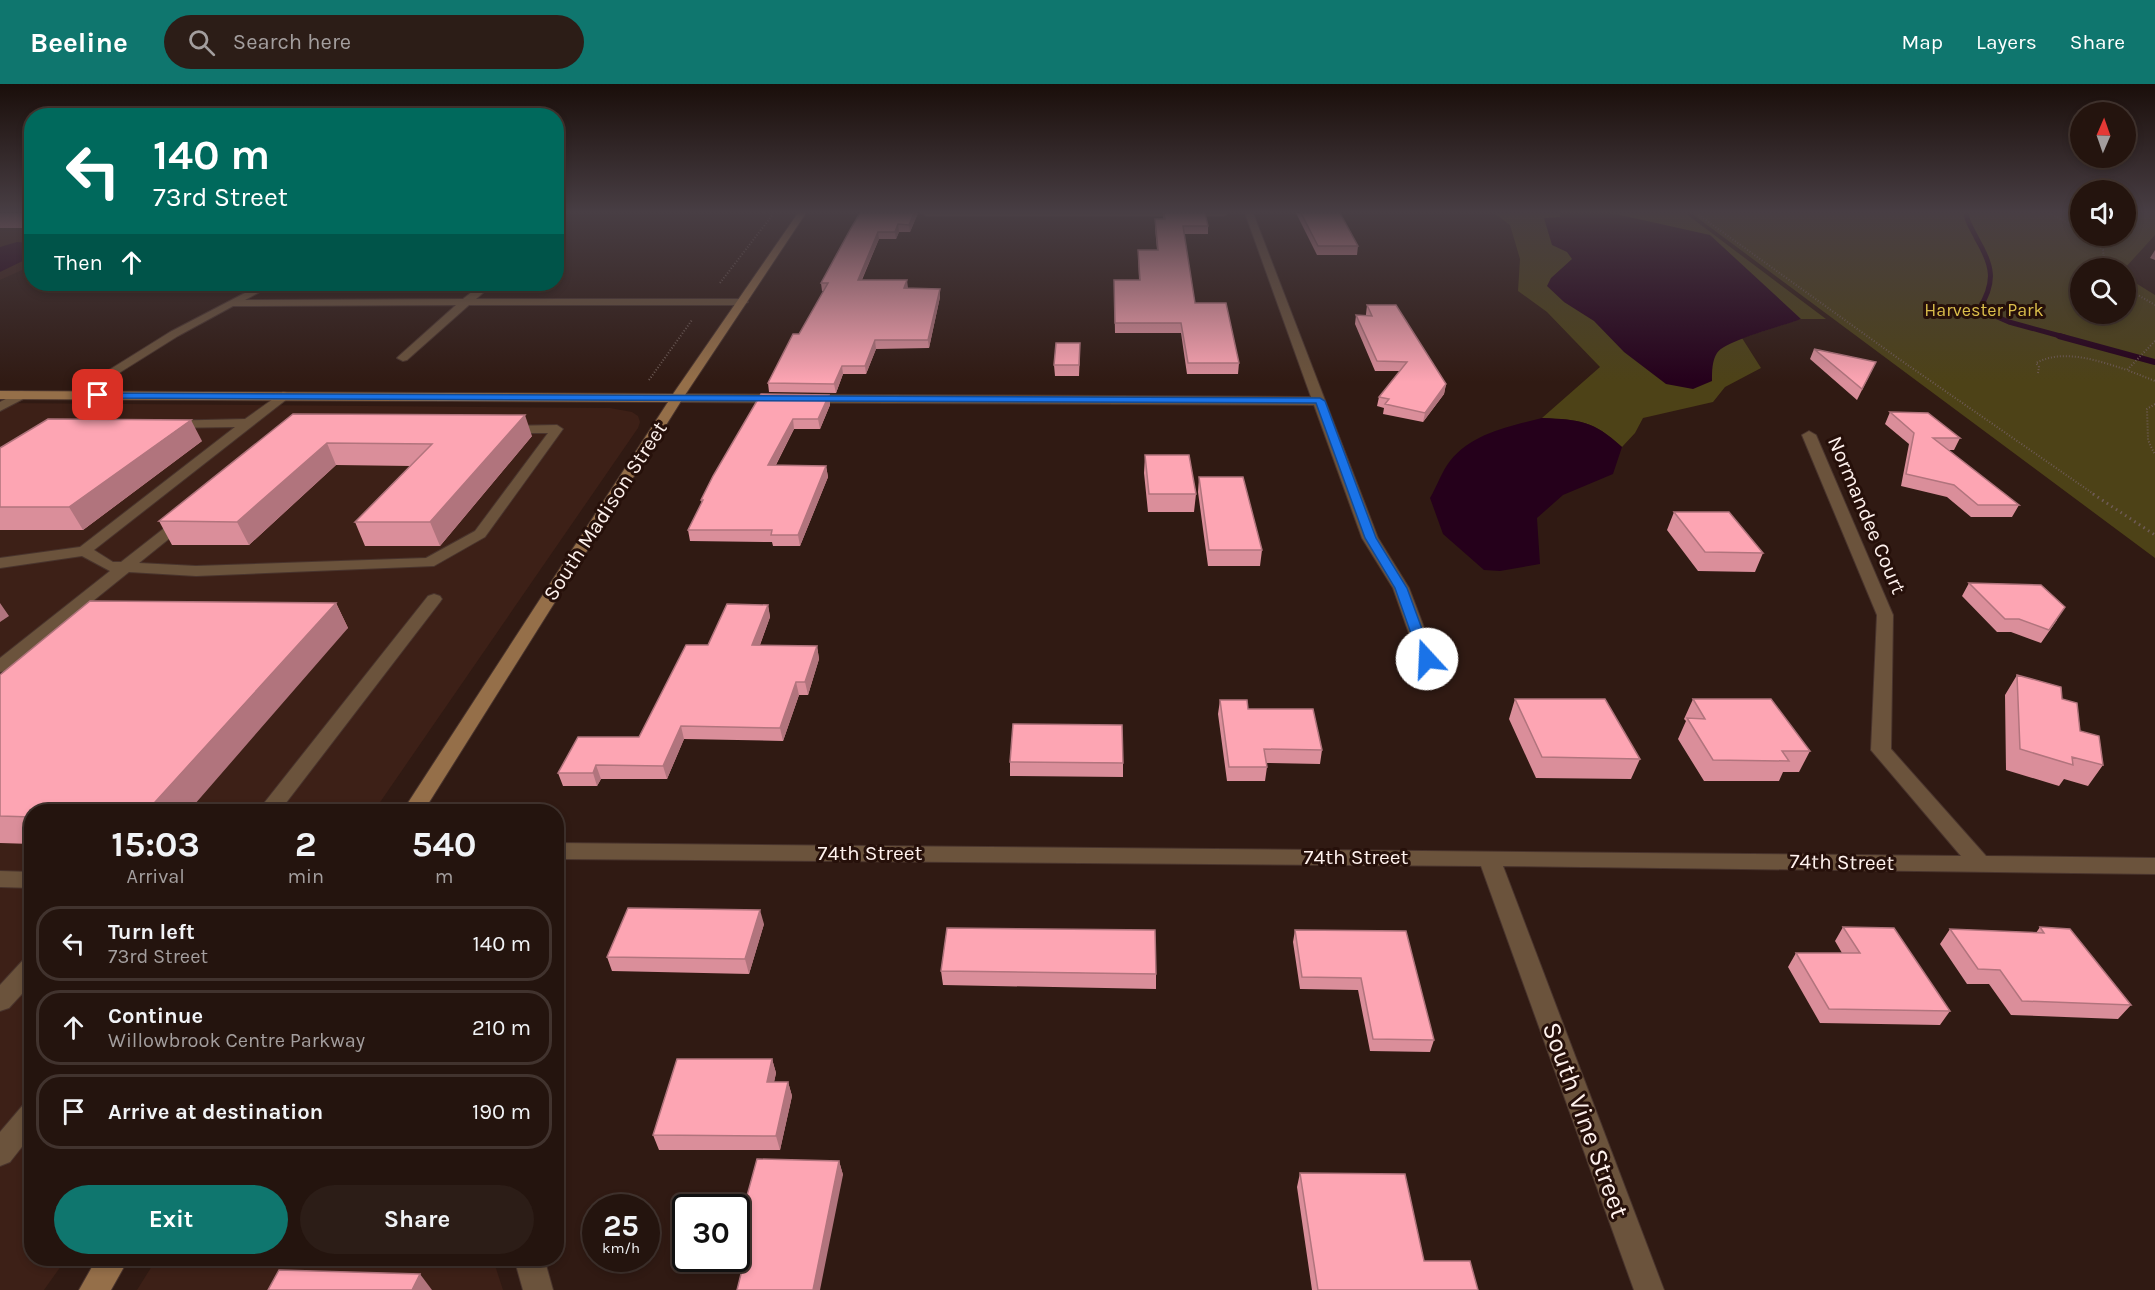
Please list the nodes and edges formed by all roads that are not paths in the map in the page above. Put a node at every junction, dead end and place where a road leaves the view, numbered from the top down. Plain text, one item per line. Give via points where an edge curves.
1 (765, 269) edge
2 (1270, 269) edge
3 (255, 291) edge
4 (479, 291) edge
5 (466, 302) junction
6 (743, 302) junction
7 (231, 303) junction
8 (403, 358) dead end
9 (21, 394) junction
10 (0, 395) edge
11 (75, 395) junction
12 (283, 396) junction
13 (676, 398) junction
14 (1320, 401) junction
15 (0, 407) edge
16 (248, 423) junction
17 (157, 424) edge
18 (486, 429) edge
19 (1809, 435) dead end
20 (198, 509) edge
21 (84, 550) junction
22 (0, 563) edge
23 (126, 567) junction
24 (434, 599) dead end
25 (1427, 659) dead end
26 (0, 667) edge
27 (273, 804) edge
28 (417, 804) edge
29 (564, 851) edge
30 (1489, 858) junction
31 (1980, 864) junction
32 (2155, 866) edge
33 (0, 879) edge
34 (24, 880) edge
35 (24, 975) edge
36 (0, 1001) edge
37 (24, 1123) edge
38 (0, 1153) edge
39 (110, 1266) edge
40 (531, 1266) edge
41 (94, 1290) edge
42 (538, 1290) edge
43 (1649, 1290) edge

1 - 6 street, South Madison Street
2 - 14 street
3 - 7 street
4 - 5 street
5 - 6 street
5 - 7 street
5 - 8 street
6 - 13 street, South Madison Street
7 - 11 street
9 - 10 street
9 - 11 street
9 - 15 street
11 - 12 street
12 - 13 street
12 - 16 street
13 - 14 street
13 - 28 street, South Madison Street
14 - 25 street via 1370,538 1401,588
16 - 17 street
16 - 21 street
18 - 23 street via 557,429 480,534 429,563 196,571
19 - 31 street, Normandee Court via 1885,615 1881,750
20 - 23 street
21 - 22 street
21 - 23 street via 110,566
23 - 26 street
24 - 27 street
29 - 30 street, 74th Street
30 - 31 street, 74th Street
30 - 43 street, South Vine Street
31 - 32 street, 74th Street
33 - 34 street
35 - 36 street
37 - 38 street
39 - 41 street
40 - 42 street

